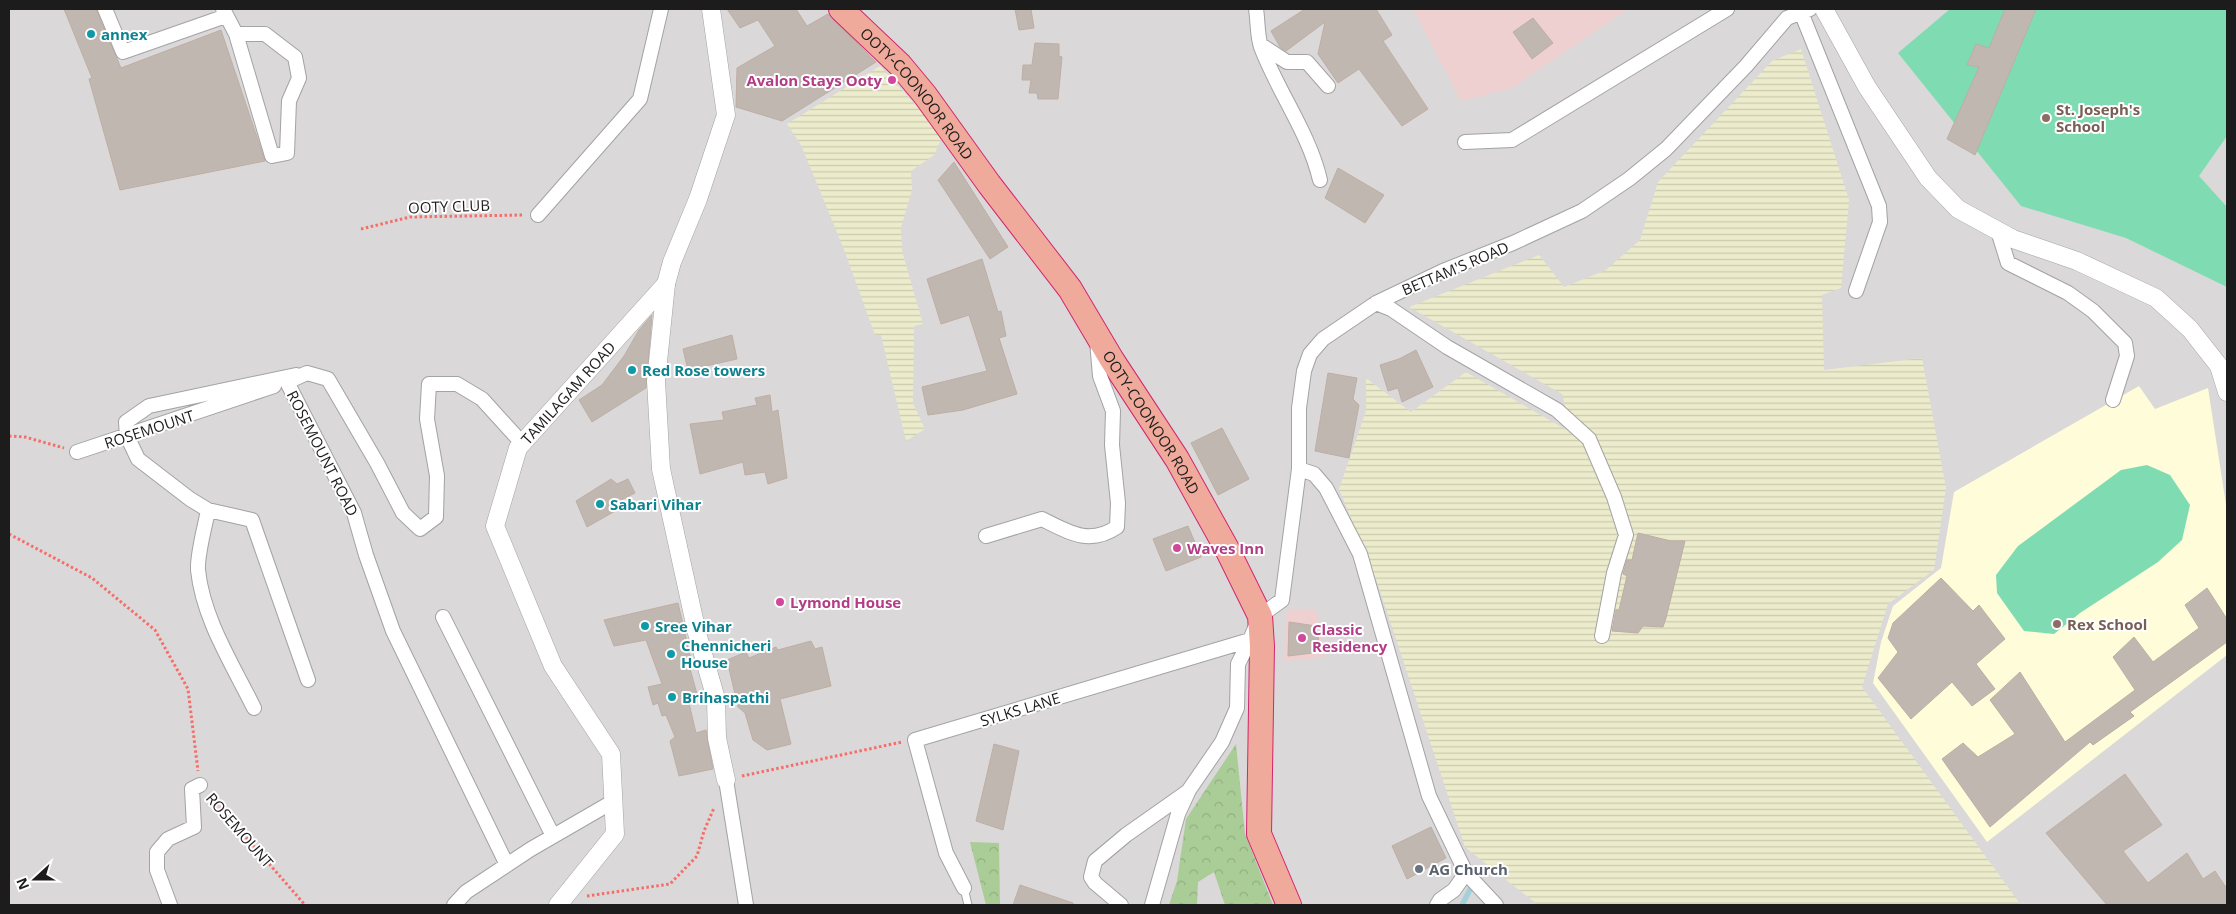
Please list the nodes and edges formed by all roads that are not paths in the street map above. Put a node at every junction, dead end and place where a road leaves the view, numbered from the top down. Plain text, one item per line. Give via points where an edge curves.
1 (105, 9) edge
2 (661, 9) edge
3 (711, 9) edge
4 (841, 9) edge
5 (1256, 9) edge
6 (1727, 9) edge
7 (1818, 10) edge
8 (225, 12) edge
9 (236, 34) junction
10 (1261, 45) junction
11 (1328, 86) dead end
12 (1465, 142) dead end
13 (1320, 180) dead end
14 (538, 215) road end
15 (1998, 231) junction
16 (666, 284) junction
17 (1856, 291) dead end
18 (1376, 303) junction
19 (1096, 333) junction
20 (307, 372) junction
21 (287, 382) junction
22 (2227, 392) edge
23 (2113, 400) dead end
24 (127, 436) junction
25 (522, 443) junction
26 (78, 452) road end
27 (1299, 469) junction
28 (208, 510) junction
29 (986, 536) dead end
30 (1260, 616) junction
31 (443, 617) dead end
32 (1602, 636) dead end
33 (1250, 640) junction
34 (308, 680) dead end
35 (254, 708) dead end
36 (726, 780) joint
37 (200, 785) road end
38 (1190, 790) junction
39 (614, 801) junction
40 (553, 836) junction
41 (507, 865) junction
42 (1466, 873) junction
43 (965, 892) junction
44 (170, 905) edge
45 (454, 905) edge
46 (558, 905) edge
47 (746, 905) edge
48 (964, 905) edge
49 (968, 905) edge
50 (1121, 905) edge
51 (1152, 905) edge
52 (1289, 905) edge
53 (1437, 905) edge
54 (1496, 905) edge

1 - 8 street via 123,52
2 - 14 street via 640,99
3 - 16 street, TAMILAGAM ROAD via 726,115
4 - 19 highway, OOTY-COONOOR ROAD via 900,65 925,95 1070,289
5 - 10 street
6 - 12 street via 1512,140
7 - 15 street via 1928,178 1958,209
7 - 17 street via 1879,206 1880,222
7 - 18 street, BETTAM'S ROAD via 1786,18 1746,66 1666,149 1590,206
8 - 9 street
9 - 9 street via 265,34 295,57 299,78 289,101 287,153 272,156
10 - 11 street via 1287,62 1307,62
10 - 13 street via 1314,156
15 - 22 street via 2156,298 2190,329 2218,366
15 - 23 street via 2008,263 2068,293 2125,343 2127,356
16 - 25 street, TAMILAGAM ROAD
16 - 36 street via 656,380 661,468 697,633 716,698 717,738
18 - 27 street, BETTAM'S ROAD via 1324,339 1310,354 1299,408
18 - 32 street via 1392,309 1447,347 1557,410 1589,439 1614,497 1626,536 1614,573
19 - 29 street via 1100,376 1113,411 1117,527 1107,534 1083,537 1042,518
19 - 30 highway, OOTY-COONOOR ROAD via 1177,460
20 - 21 street, ROSEMOUNT ROAD
20 - 24 street via 149,406 126,422
20 - 25 street, ROSEMOUNT ROAD via 328,379 403,513 420,529 436,517 437,476 427,419 429,384 457,384 482,399
21 - 24 street, ROSEMOUNT
21 - 41 street, ROSEMOUNT ROAD via 354,513 393,631
24 - 26 street, ROSEMOUNT
24 - 28 street via 138,459
25 - 39 street, TAMILAGAM ROAD via 495,526 553,666 611,754
27 - 30 street, BETTAM'S ROAD via 1282,600
27 - 42 street via 1314,474 1326,488 1360,554 1429,796
28 - 34 street via 252,520
28 - 35 street via 198,569 206,603 223,646
30 - 33 street
30 - 52 highway, OOTY-COONOOR ROAD via 1258,834
31 - 40 street
33 - 38 street via 1238,664 1237,708 1222,742
33 - 43 street, SYLKS LANE via 915,740 946,853
36 - 47 street
37 - 44 street via 192,789 194,827 168,839 157,852 157,870
38 - 50 street via 1095,861 1090,877
38 - 51 street via 1171,831
39 - 40 street
39 - 46 street, TAMILAGAM ROAD via 615,834
40 - 41 street
41 - 45 street via 466,892
42 - 53 street via 1454,890
42 - 54 street
43 - 48 lane
43 - 49 lane

